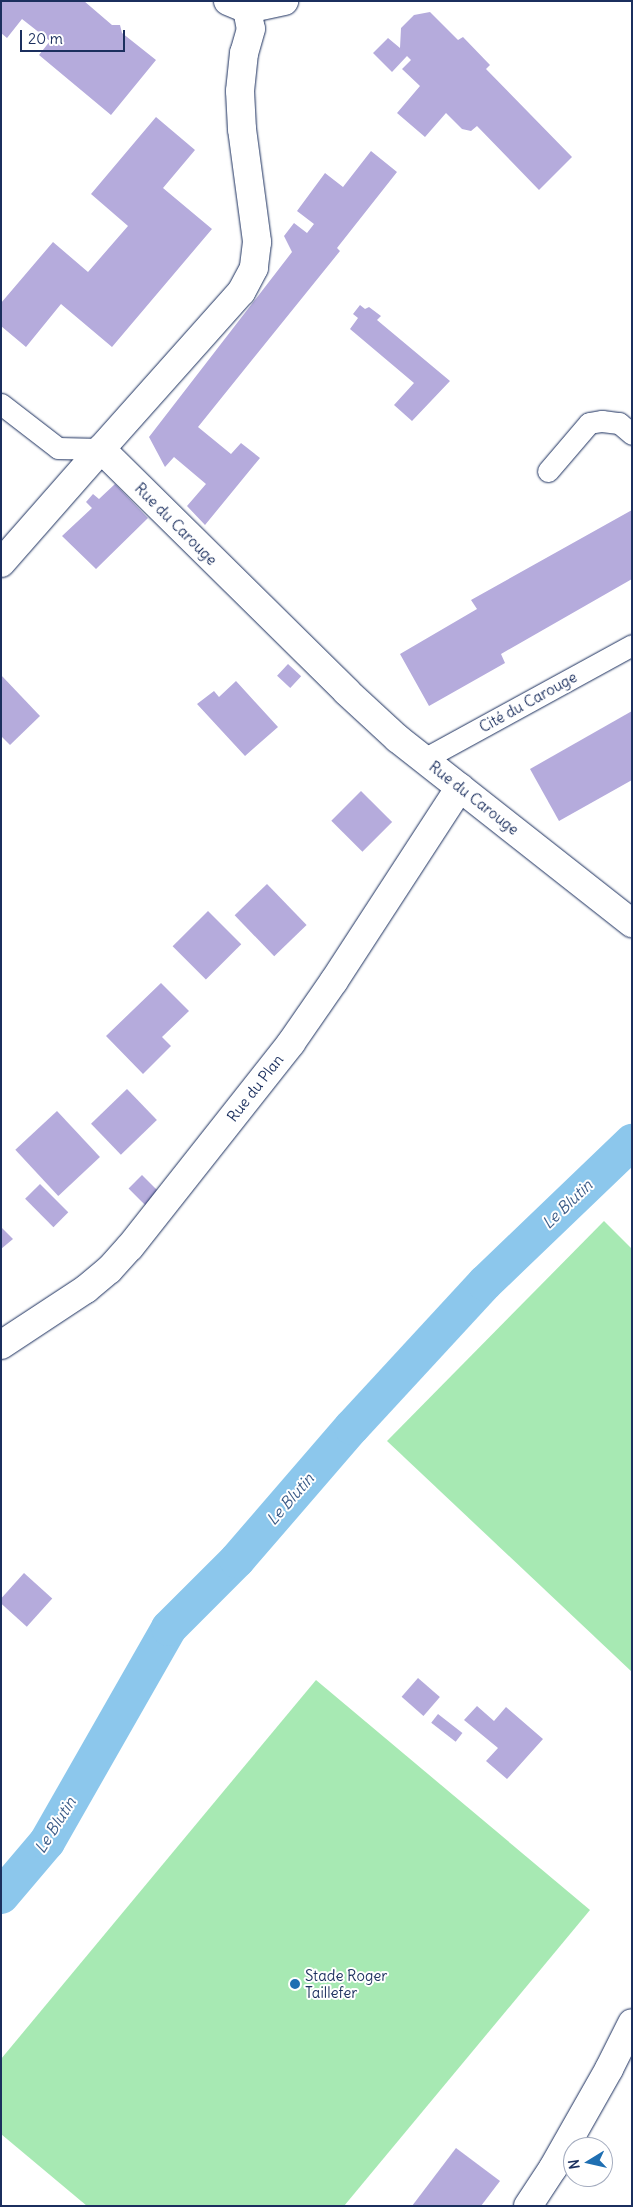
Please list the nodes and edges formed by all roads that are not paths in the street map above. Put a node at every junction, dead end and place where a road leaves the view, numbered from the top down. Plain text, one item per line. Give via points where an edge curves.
1 (284, 1) edge
2 (238, 5) edge
3 (1, 404) edge
4 (632, 434) edge
5 (101, 449) junction
6 (548, 471) dead end
7 (1, 563) edge
8 (632, 644) edge
9 (424, 759) junction
10 (460, 787) junction
11 (632, 923) edge
12 (1, 1344) edge
13 (632, 2023) edge
14 (528, 2206) edge

1 - 2 street
2 - 5 street via 251,29 244,53 240,91 257,242 254,268 241,292
3 - 5 lane via 58,448
4 - 6 lane via 619,423 602,421 589,424
5 - 7 street
5 - 9 street, Rue du Carouge via 347,692
8 - 9 lane, Cité du Carouge
9 - 10 street, Rue du Carouge
10 - 11 street, Rue du Carouge
10 - 12 street, Rue du Plan via 291,1043 130,1247 86,1289
13 - 14 street via 572,2135

